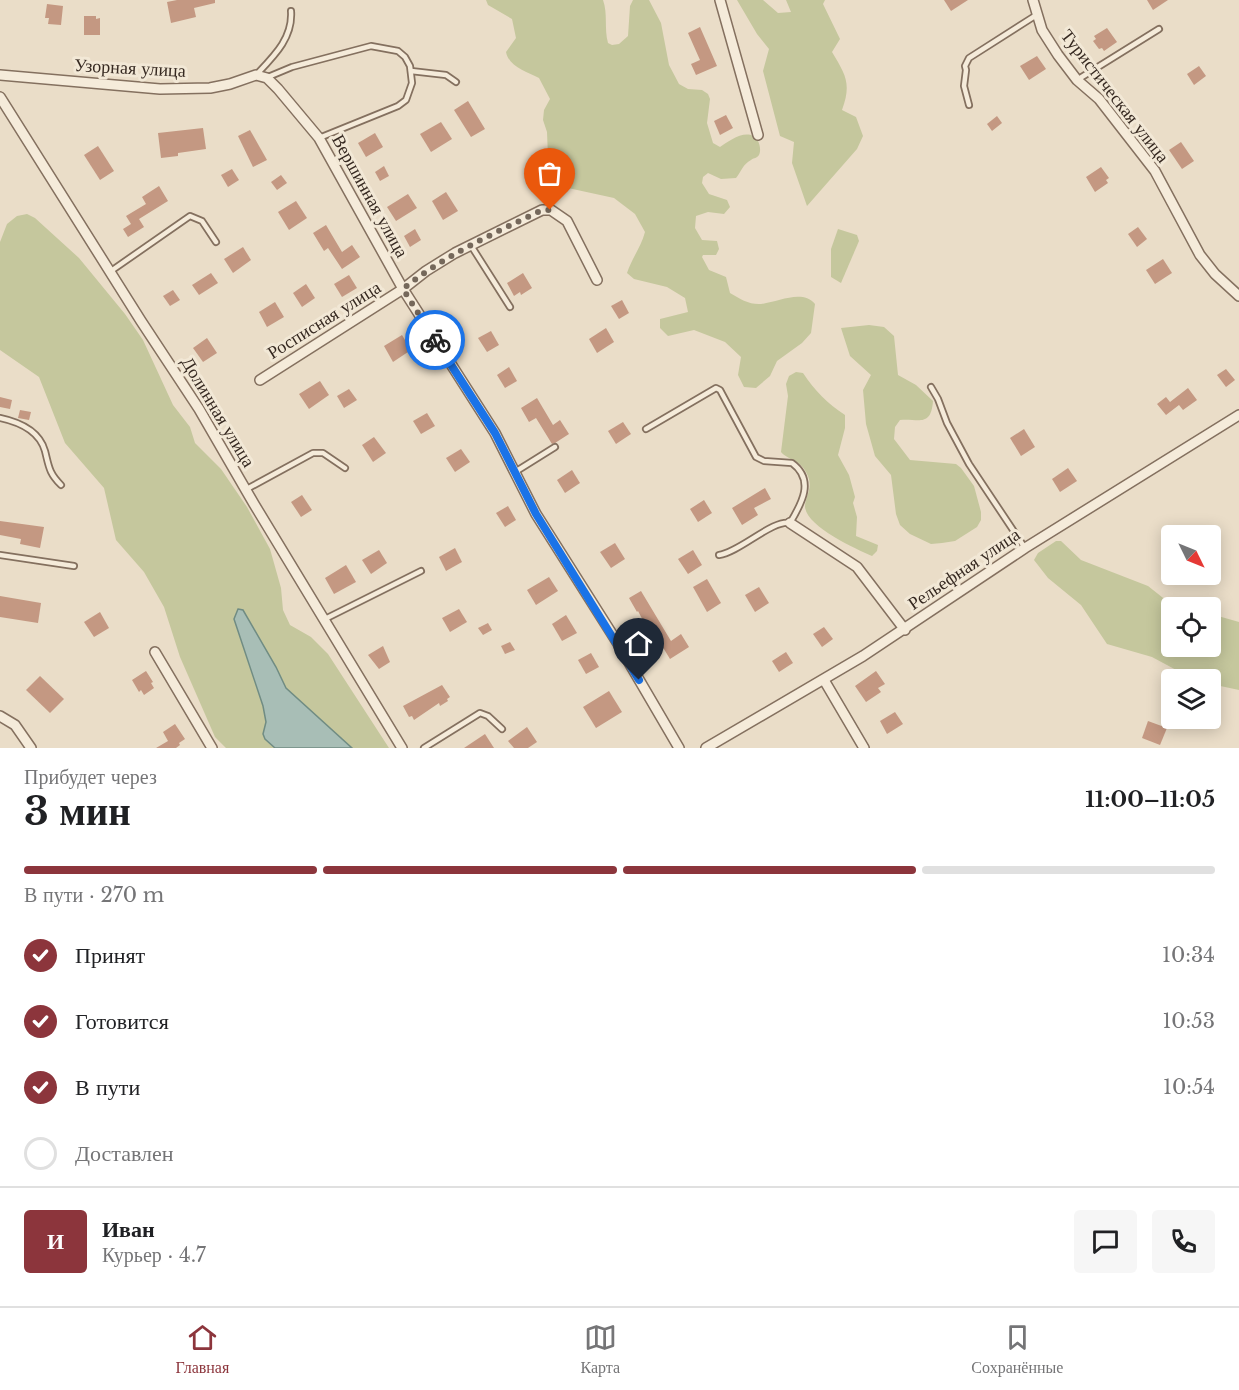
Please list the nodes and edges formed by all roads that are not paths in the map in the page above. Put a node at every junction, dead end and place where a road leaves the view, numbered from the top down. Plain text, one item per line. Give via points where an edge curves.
1 (720, 0) edge
2 (1033, 0) edge
3 (291, 11) dead end
4 (1038, 14) junction
5 (1159, 29) dead end
6 (411, 71) junction
7 (0, 75) edge
8 (256, 75) junction
9 (267, 78) junction
10 (1077, 80) junction
11 (456, 82) dead end
12 (0, 98) edge
13 (969, 105) dead end
14 (758, 135) dead end
15 (319, 138) junction
16 (216, 242) dead end
17 (470, 244) junction
18 (111, 271) junction
19 (597, 280) dead end
20 (403, 289) junction
21 (1239, 296) edge
22 (510, 307) dead end
23 (260, 380) dead end
24 (931, 387) dead end
25 (1239, 415) edge
26 (0, 418) edge
27 (646, 429) dead end
28 (555, 447) dead end
29 (345, 468) dead end
30 (515, 472) junction
31 (61, 485) dead end
32 (245, 490) junction
33 (790, 523) junction
34 (1025, 548) junction
35 (0, 555) edge
36 (719, 555) dead end
37 (74, 566) dead end
38 (421, 571) dead end
39 (323, 620) junction
40 (905, 630) junction
41 (155, 652) dead end
42 (824, 680) junction
43 (0, 716) edge
44 (502, 729) dead end
45 (31, 748) edge
46 (212, 748) edge
47 (402, 748) edge
48 (424, 748) edge
49 (679, 748) edge
50 (706, 748) edge
51 (864, 748) edge

1 - 14 street
2 - 4 street, Туристическая улица
3 - 8 lane via 291,29
4 - 10 street, Туристическая улица via 1042,30
4 - 13 lane via 969,58 963,86
5 - 10 lane
6 - 9 lane via 398,51 371,46 292,67
6 - 11 lane via 446,75
6 - 15 lane via 410,91 398,106
7 - 8 street, Узорная улица via 160,89 220,86
8 - 9 street
9 - 15 street, Вершинная улица
10 - 21 street, Туристическая улица via 1098,99 1155,171 1200,255
12 - 18 street, Долинная улица
15 - 20 street, Вершинная улица
16 - 18 lane via 202,221 190,216
17 - 19 street, Росписная улица via 542,210 550,210 567,221
17 - 20 street, Росписная улица
17 - 22 lane
18 - 32 street, Долинная улица via 200,409
20 - 23 street, Росписная улица
20 - 30 street, Вершинная улица via 495,433
24 - 34 lane via 969,464
25 - 34 street, Рельефная улица
26 - 31 lane via 29,428 44,448 49,471
27 - 33 lane via 718,389 756,457 792,463 802,473 806,490
28 - 30 lane
29 - 32 lane via 323,453 313,453
30 - 49 street, Вершинная улица via 536,514
32 - 39 street, Долинная улица
33 - 36 lane via 781,523
33 - 40 street via 857,567
34 - 40 street, Рельефная улица
35 - 37 lane
38 - 39 lane
39 - 47 street, Долинная улица
40 - 42 street, Рельефная улица
41 - 46 street
42 - 50 street, Рельефная улица
42 - 51 street
43 - 45 street via 15,725
44 - 48 lane via 480,713

